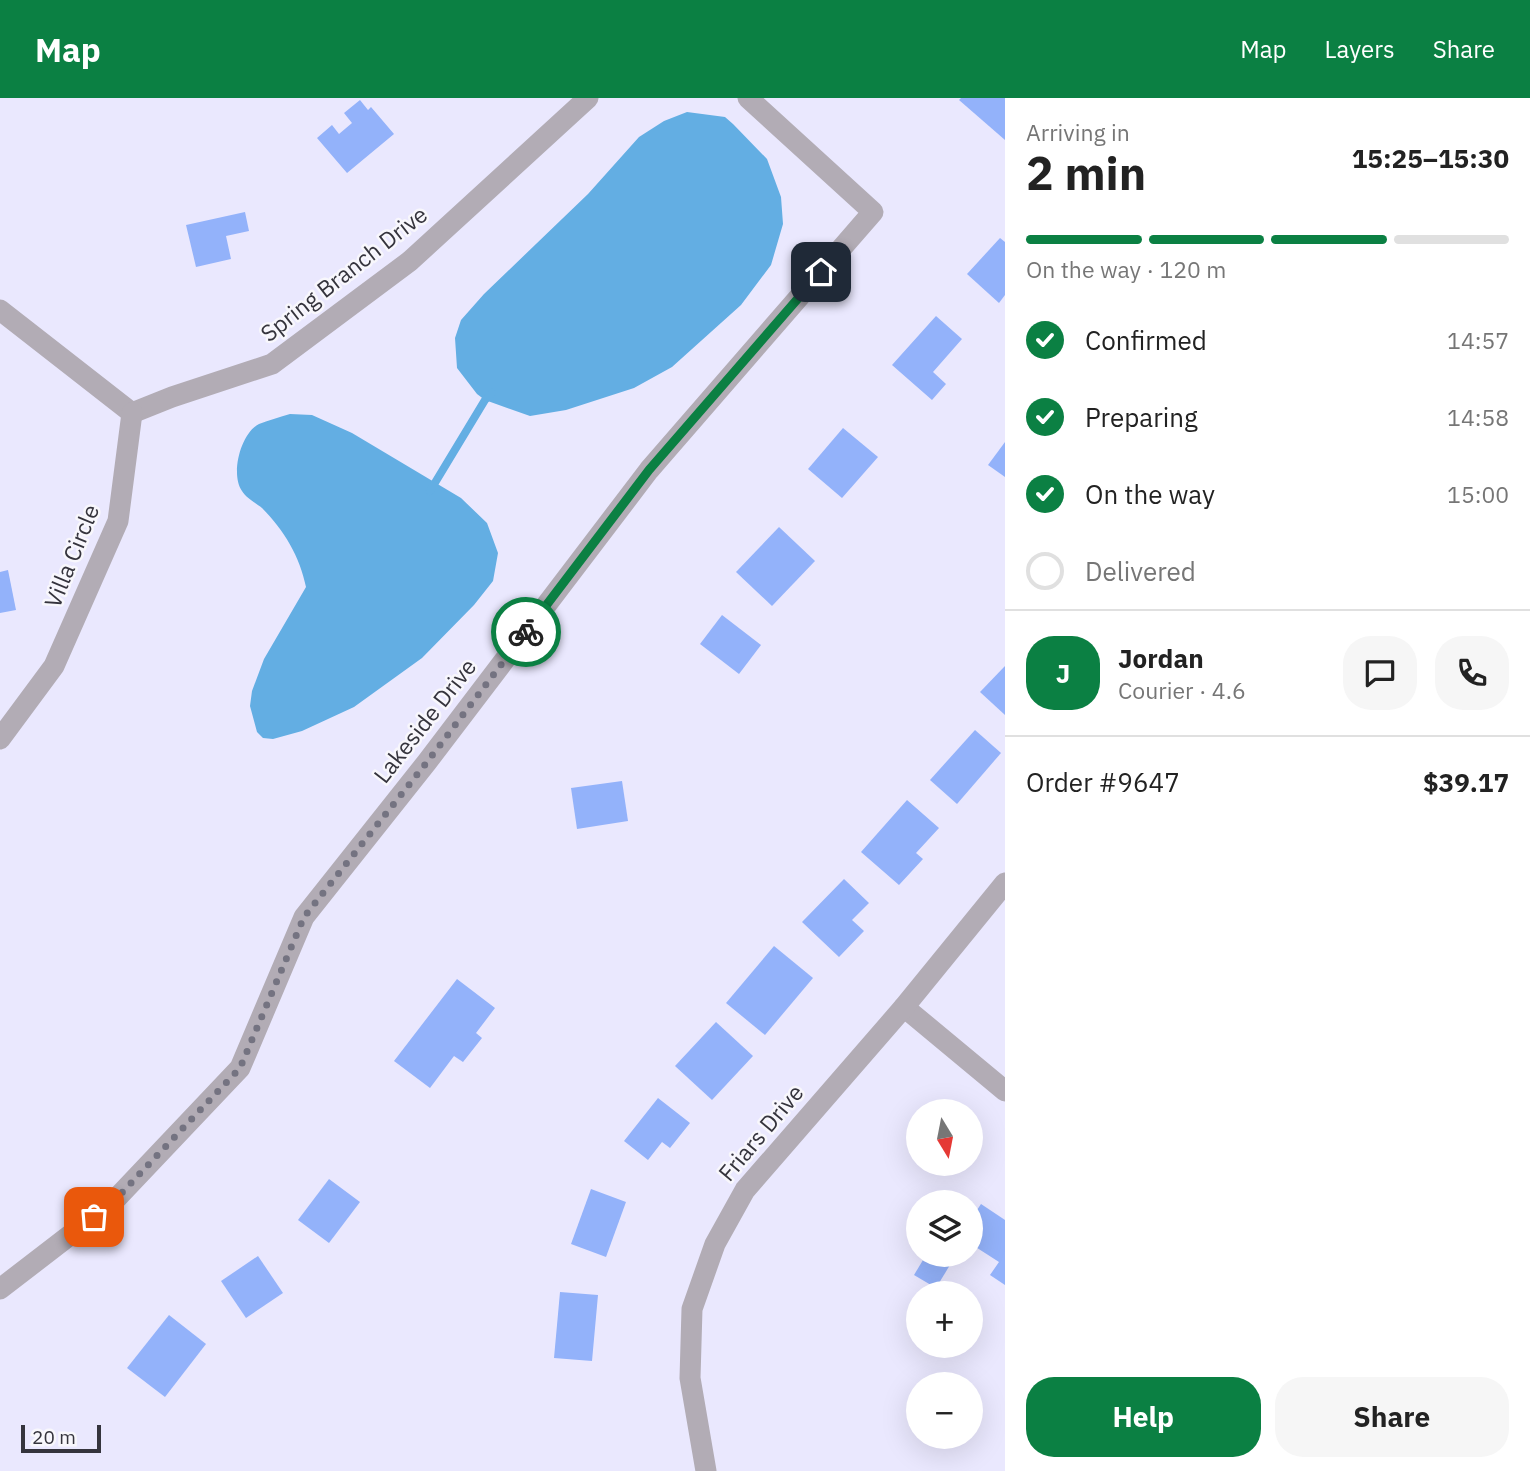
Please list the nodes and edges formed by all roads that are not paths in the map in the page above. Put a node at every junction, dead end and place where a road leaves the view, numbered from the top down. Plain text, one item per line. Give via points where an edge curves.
1 (588, 98) edge
2 (748, 98) edge
3 (0, 310) edge
4 (132, 413) junction
5 (0, 739) edge
6 (1005, 883) edge
7 (904, 1007) junction
8 (1005, 1091) edge
9 (0, 1289) edge
10 (706, 1471) edge

1 - 4 street, Spring Branch Drive via 410,261 272,364
2 - 9 street, Lakeside Drive via 873,212 649,470 304,917 240,1068 113,1202
3 - 4 street
4 - 5 street, Villa Circle via 118,522 54,666
6 - 7 street, Friars Drive
7 - 8 street
7 - 10 street, Friars Drive via 745,1190 715,1244 692,1309 690,1378

